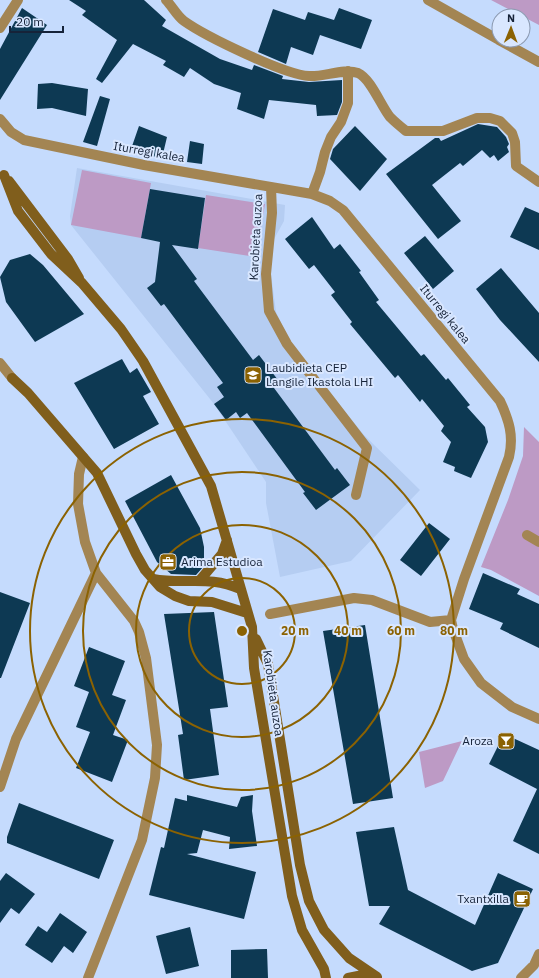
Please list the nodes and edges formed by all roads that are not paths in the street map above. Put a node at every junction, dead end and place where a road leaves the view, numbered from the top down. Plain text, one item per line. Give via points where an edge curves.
1 (18, 0) edge
2 (166, 0) edge
3 (428, 0) edge
4 (0, 28) edge
5 (491, 35) edge
6 (514, 48) edge
7 (539, 62) edge
8 (348, 71) junction
9 (0, 119) edge
10 (2, 172) edge
11 (539, 182) edge
12 (272, 187) junction
13 (312, 194) junction
14 (0, 363) edge
15 (12, 378) joint
16 (83, 457) junction
17 (356, 495) dead end
18 (527, 535) dead end
19 (227, 540) junction
20 (539, 542) edge
21 (96, 573) junction
22 (153, 579) junction
23 (200, 580) junction
24 (240, 589) junction
25 (247, 613) junction
26 (270, 614) dead end
27 (452, 620) junction
28 (254, 635) junction
29 (539, 719) edge
30 (0, 788) edge
31 (539, 954) edge
32 (88, 978) edge
33 (326, 978) edge
34 (348, 978) edge
35 (378, 978) edge
36 (521, 978) edge

1 - 4 street
2 - 8 street via 183,20 213,38 281,69 308,76
3 - 5 street
6 - 7 street
8 - 11 street via 359,73 391,118 406,131 443,132 477,118 500,121 512,133 516,166
8 - 13 street via 348,103 341,122 331,137
9 - 12 street, Iturregi kalea via 11,132 24,140 144,165
10 - 19 main road via 68,259 82,283 121,329 147,368 211,486
12 - 13 street, Iturregi kalea
12 - 17 street, Karobieta auzoa via 266,274 269,311 287,344 367,448
13 - 27 street, Iturregi kalea via 343,210 500,401 507,415 511,432 509,457 464,579
14 - 15 street
15 - 16 main road
16 - 21 street via 79,474 78,504 85,542
16 - 22 main road via 97,473 136,554
18 - 20 street
19 - 23 main road via 222,554
19 - 24 main road
21 - 30 street via 16,739
21 - 32 street via 134,621 139,632 146,658 156,745 155,778 142,840
22 - 23 main road via 170,582
22 - 25 main road via 160,587 175,596 189,601 224,605
23 - 24 main road via 221,582
24 - 25 main road
25 - 28 main road
26 - 27 street via 354,598 372,600 430,622
27 - 29 street via 464,659 481,683 512,707
28 - 33 main road, Karobieta auzoa via 254,668 292,896 302,930 324,969
28 - 35 main road, Karobieta auzoa via 268,664 300,865 309,901 324,930 349,958
31 - 36 street via 534,965
34 - 35 main road via 363,975

